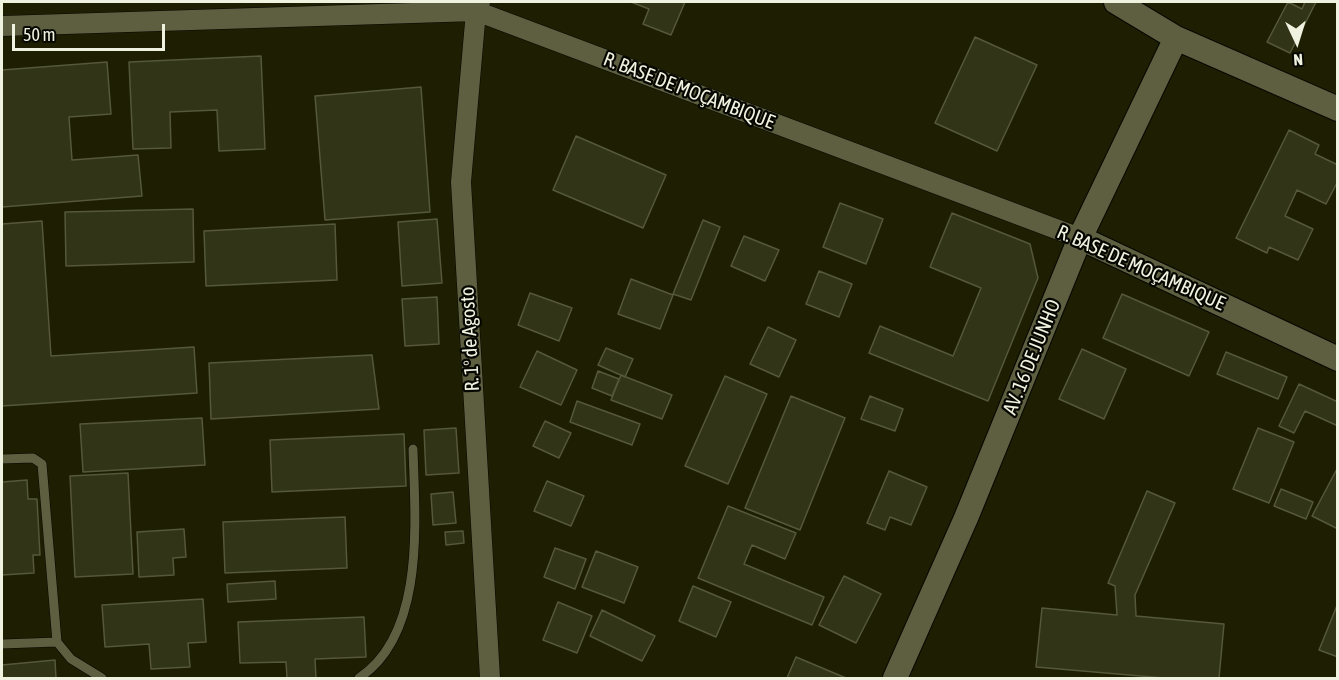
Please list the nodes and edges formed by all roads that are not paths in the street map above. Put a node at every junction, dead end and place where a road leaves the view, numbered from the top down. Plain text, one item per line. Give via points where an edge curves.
1 (1116, 2) edge
2 (478, 6) edge
3 (2, 26) edge
4 (1176, 38) junction
5 (1338, 109) edge
6 (1080, 238) junction
7 (1338, 359) edge
8 (412, 449) dead end
9 (2, 459) edge
10 (57, 642) junction
11 (2, 644) edge
12 (102, 678) edge
13 (359, 678) edge
14 (490, 678) edge
15 (896, 678) edge

1 - 4 street
2 - 3 street, R. BASE DE MOÇAMBIQUE
2 - 6 street, R. BASE DE MOÇAMBIQUE
2 - 14 street, R. 1º de Agosto via 460,182
4 - 5 street
4 - 6 street, AV. 16 DE JUNHO
6 - 7 street, R. BASE DE MOÇAMBIQUE
6 - 15 street, AV. 16 DE JUNHO
8 - 13 lane via 413,538 405,610 388,649
9 - 10 lane via 33,458 42,464
10 - 11 lane
10 - 12 lane via 71,658

